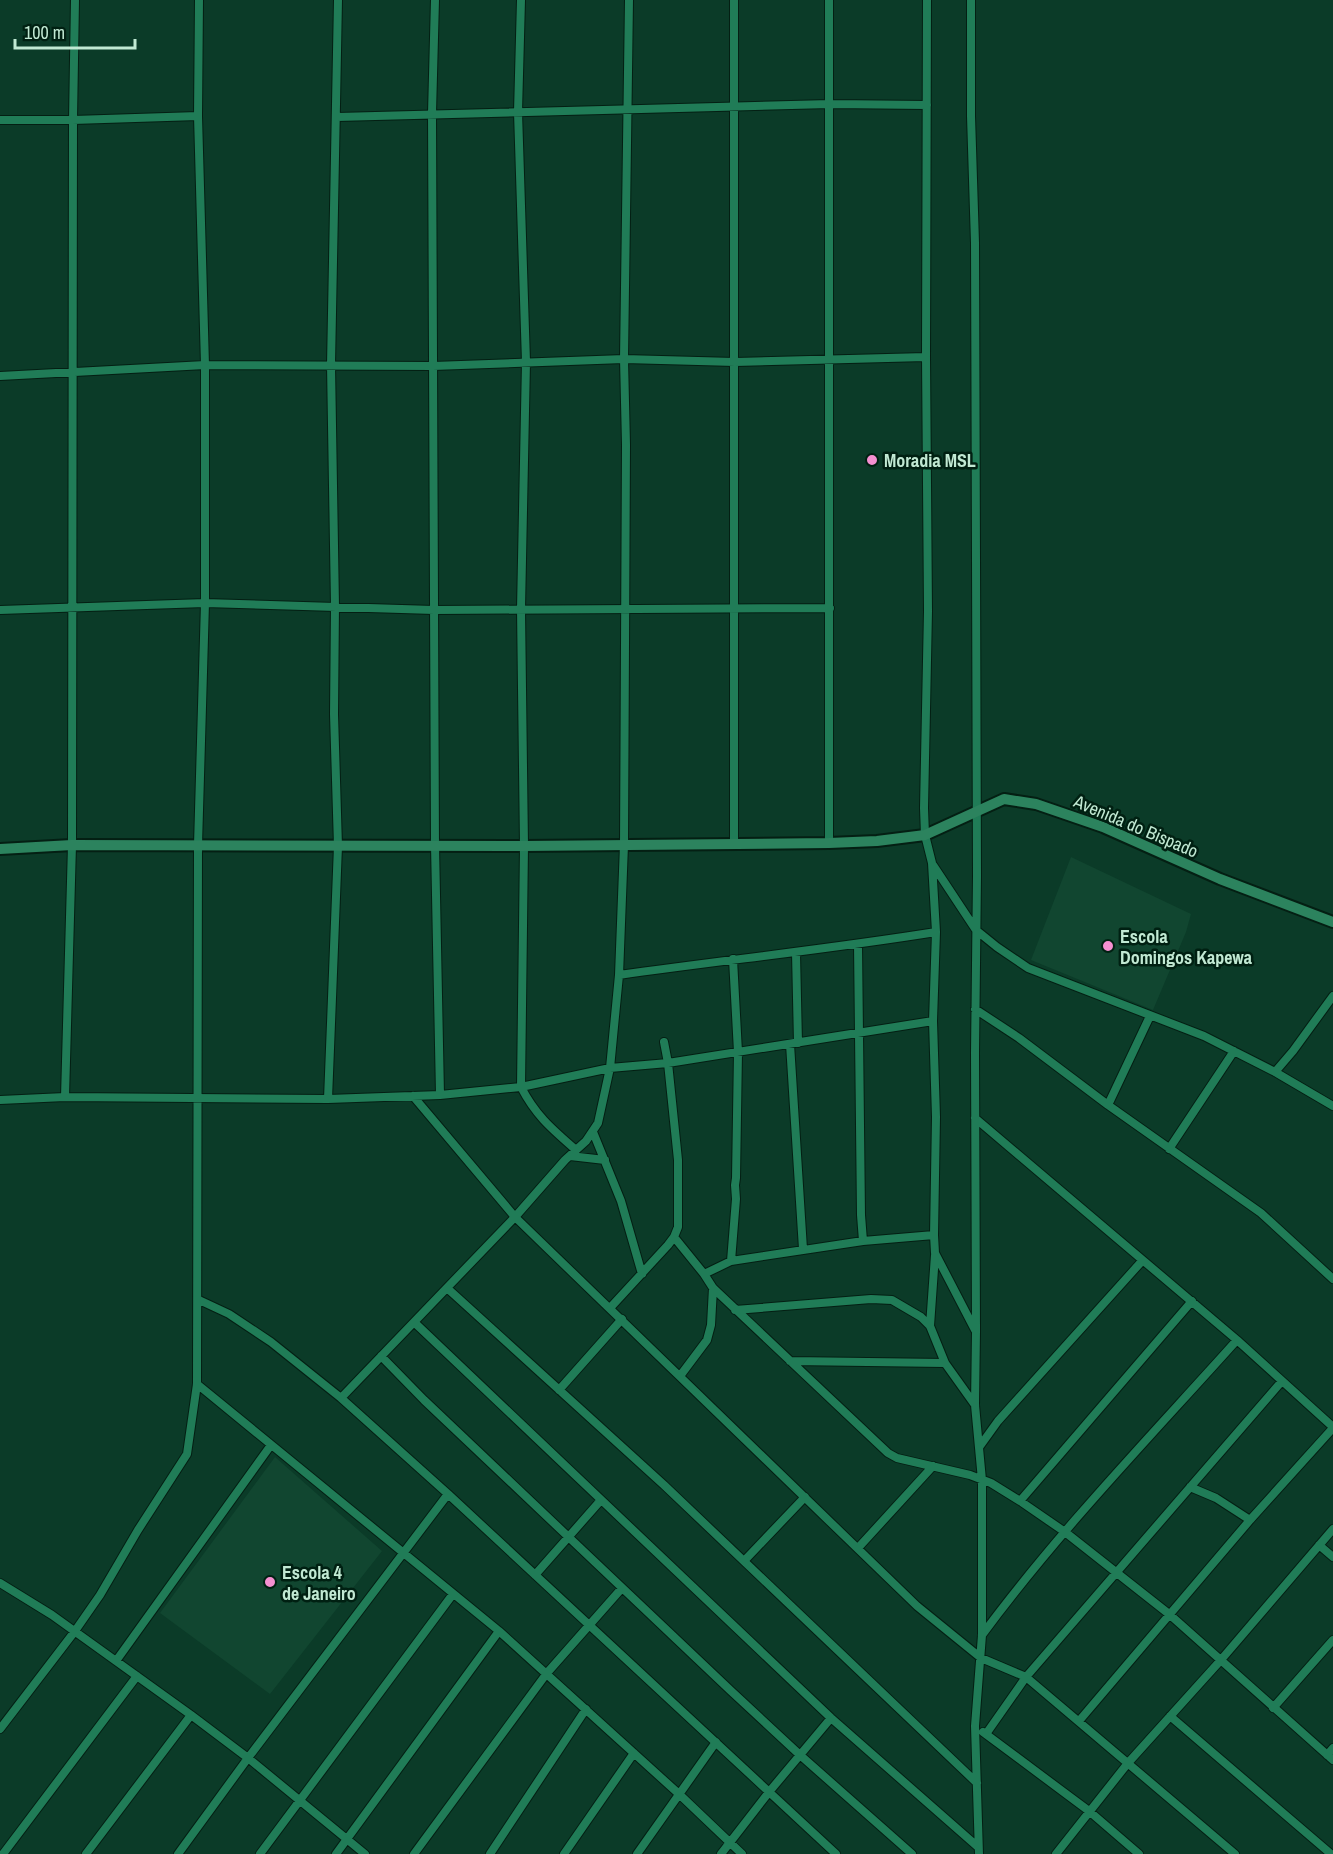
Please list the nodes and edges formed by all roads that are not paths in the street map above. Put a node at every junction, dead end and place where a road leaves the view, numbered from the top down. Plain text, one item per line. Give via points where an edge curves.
1 (75, 0) edge
2 (199, 0) edge
3 (338, 0) edge
4 (435, 0) edge
5 (521, 0) edge
6 (629, 0) edge
7 (735, 0) edge
8 (829, 0) edge
9 (927, 0) edge
10 (971, 0) edge
11 (830, 104) junction
12 (927, 105) junction
13 (734, 106) junction
14 (627, 109) junction
15 (518, 112) junction
16 (432, 113) junction
17 (198, 116) junction
18 (337, 117) junction
19 (0, 120) edge
20 (73, 120) junction
21 (926, 357) junction
22 (624, 359) junction
23 (829, 359) junction
24 (526, 362) junction
25 (735, 362) junction
26 (205, 365) junction
27 (331, 365) junction
28 (433, 366) junction
29 (73, 373) junction
30 (0, 376) edge
31 (204, 603) junction
32 (72, 606) junction
33 (335, 606) junction
34 (830, 608) junction
35 (521, 609) junction
36 (733, 609) junction
37 (0, 610) edge
38 (434, 610) junction
39 (625, 610) junction
40 (977, 811) junction
41 (925, 835) junction
42 (829, 843) junction
43 (734, 844) junction
44 (72, 845) junction
45 (198, 845) junction
46 (435, 845) junction
47 (624, 845) junction
48 (338, 846) junction
49 (524, 846) junction
50 (0, 849) edge
51 (932, 864) junction
52 (1333, 922) edge
53 (976, 930) junction
54 (936, 932) junction
55 (858, 944) junction
56 (796, 952) junction
57 (733, 959) junction
58 (619, 975) junction
59 (1333, 996) edge
60 (975, 1009) junction
61 (1150, 1016) junction
62 (933, 1020) junction
63 (859, 1033) junction
64 (664, 1042) dead end
65 (794, 1043) junction
66 (1234, 1051) junction
67 (738, 1052) junction
68 (668, 1063) junction
69 (610, 1068) junction
70 (1275, 1072) junction
71 (521, 1087) junction
72 (440, 1095) junction
73 (413, 1096) junction
74 (65, 1097) junction
75 (198, 1098) junction
76 (328, 1099) junction
77 (0, 1100) edge
78 (1108, 1105) junction
79 (1333, 1106) edge
80 (975, 1118) junction
81 (593, 1132) junction
82 (1169, 1149) junction
83 (573, 1153) junction
84 (604, 1160) junction
85 (515, 1217) junction
86 (934, 1235) junction
87 (674, 1238) junction
88 (863, 1241) junction
89 (803, 1249) junction
90 (935, 1253) junction
91 (731, 1261) junction
92 (1142, 1261) junction
93 (642, 1274) junction
94 (704, 1274) junction
95 (1333, 1279) edge
96 (447, 1288) junction
97 (713, 1288) junction
98 (199, 1300) junction
99 (1192, 1301) junction
100 (610, 1308) junction
101 (735, 1310) junction
102 (622, 1319) junction
103 (414, 1323) junction
104 (930, 1326) junction
105 (976, 1331) junction
106 (1237, 1340) junction
107 (381, 1356) junction
108 (790, 1361) junction
109 (945, 1363) junction
110 (680, 1376) junction
111 (1282, 1381) junction
112 (197, 1384) junction
113 (560, 1390) junction
114 (341, 1398) junction
115 (975, 1405) junction
116 (1333, 1427) edge
117 (271, 1445) junction
118 (980, 1446) junction
119 (933, 1466) junction
120 (982, 1480) junction
121 (1190, 1486) junction
122 (448, 1494) junction
123 (805, 1497) junction
124 (601, 1500) junction
125 (1020, 1501) junction
126 (1250, 1520) junction
127 (1333, 1529) edge
128 (1065, 1532) junction
129 (568, 1537) junction
130 (1319, 1545) junction
131 (858, 1548) junction
132 (402, 1553) junction
133 (1333, 1557) edge
134 (744, 1561) junction
135 (1116, 1572) junction
136 (535, 1575) junction
137 (0, 1583) edge
138 (622, 1588) junction
139 (453, 1594) junction
140 (1169, 1614) junction
141 (589, 1626) junction
142 (75, 1631) junction
143 (500, 1631) junction
144 (982, 1635) junction
145 (1333, 1640) edge
146 (981, 1658) junction
147 (116, 1661) junction
148 (1220, 1661) junction
149 (547, 1673) junction
150 (137, 1676) junction
151 (1026, 1677) junction
152 (1273, 1708) junction
153 (586, 1709) junction
154 (191, 1715) junction
155 (1170, 1716) junction
156 (831, 1718) junction
157 (1079, 1721) junction
158 (975, 1726) junction
159 (0, 1729) edge
160 (986, 1734) junction
161 (716, 1742) junction
162 (1333, 1748) edge
163 (634, 1753) junction
164 (800, 1755) junction
165 (1330, 1757) edge
166 (248, 1758) junction
167 (1128, 1763) junction
168 (976, 1783) junction
169 (769, 1792) junction
170 (679, 1794) junction
171 (299, 1802) junction
172 (1089, 1811) junction
173 (347, 1840) junction
174 (730, 1843) junction
175 (978, 1851) edge
176 (3, 1854) edge
177 (86, 1854) edge
178 (178, 1854) edge
179 (260, 1854) edge
180 (336, 1854) edge
181 (365, 1854) edge
182 (414, 1854) edge
183 (490, 1854) edge
184 (564, 1854) edge
185 (637, 1854) edge
186 (721, 1854) edge
187 (742, 1854) edge
188 (836, 1854) edge
189 (912, 1854) edge
190 (1056, 1854) edge
191 (1139, 1854) edge
192 (1235, 1854) edge
193 (1331, 1854) edge

1 - 20 street
2 - 17 street
3 - 18 street
4 - 16 street
5 - 15 street
6 - 14 street
7 - 13 street
8 - 11 street
9 - 12 street
10 - 40 street
11 - 12 street
11 - 13 street
11 - 23 street
12 - 21 street
13 - 14 street
13 - 25 street
14 - 15 street
14 - 22 street
15 - 16 street
15 - 24 street
16 - 18 street
16 - 28 street
17 - 20 street
17 - 26 street
18 - 27 street
19 - 20 street
20 - 29 street
21 - 23 street
21 - 41 street
22 - 24 street
22 - 25 street
22 - 39 street
23 - 25 street
23 - 34 street
24 - 28 street
24 - 35 street
25 - 36 street
26 - 27 street
26 - 29 street
26 - 31 street
27 - 28 street
27 - 33 street
28 - 38 street
29 - 30 street
29 - 32 street
31 - 32 street
31 - 33 street
31 - 45 street
32 - 37 street
32 - 44 street
33 - 38 street
33 - 48 street
34 - 36 street
34 - 42 street
35 - 38 street
35 - 39 street
35 - 49 street
36 - 39 street
36 - 43 street
38 - 46 street
39 - 47 street
40 - 41 main road, Avenida do Bispado
40 - 52 main road, Avenida do Bispado via 1004,799 1036,804 1103,827 1220,879
40 - 53 street
41 - 42 main road, Avenida do Bispado
41 - 51 street
42 - 43 main road, Avenida do Bispado
43 - 47 main road, Avenida do Bispado
44 - 45 main road, Avenida do Bispado
44 - 50 main road, Avenida do Bispado
44 - 74 street
45 - 48 main road, Avenida do Bispado
45 - 75 street
46 - 48 main road, Avenida do Bispado
46 - 49 main road, Avenida do Bispado
46 - 72 street
47 - 49 main road, Avenida do Bispado
47 - 58 street
48 - 76 street
49 - 71 street
51 - 53 street
51 - 54 street
53 - 60 street
53 - 61 street via 1028,968
54 - 55 street
54 - 62 street
55 - 56 street
55 - 63 street
56 - 57 street
56 - 65 street
57 - 58 street
57 - 67 street
58 - 69 street
59 - 70 street
60 - 78 street
60 - 80 street
61 - 66 street
61 - 78 street
62 - 63 street
62 - 86 street
63 - 65 street
63 - 88 street
64 - 68 street
65 - 67 street
65 - 89 street
66 - 70 street
66 - 82 street
67 - 68 street
67 - 91 street
68 - 69 street
68 - 87 street via 678,1160 679,1211
69 - 71 street
69 - 81 street
70 - 79 street
71 - 72 street
71 - 83 street via 531,1106
72 - 73 street
73 - 76 street
73 - 85 street
74 - 75 street
74 - 77 street
75 - 76 street
75 - 98 street
78 - 82 street
80 - 92 street
80 - 105 street
81 - 83 street
81 - 84 street
82 - 95 street via 1261,1213
83 - 84 street
83 - 85 street
84 - 93 street via 626,1214
85 - 96 street
85 - 100 street
86 - 88 street
86 - 90 street
87 - 93 street
87 - 94 street
88 - 89 street
89 - 91 street
90 - 104 street
90 - 105 street
91 - 94 street
92 - 99 street
92 - 118 street via 998,1420
93 - 100 street
94 - 97 street
96 - 103 street
96 - 113 street
97 - 101 street
97 - 110 street via 707,1340
98 - 112 street
98 - 114 street via 271,1342
99 - 106 street
99 - 125 street
100 - 102 street
101 - 104 street via 892,1300
101 - 108 street
102 - 110 street
102 - 113 street
103 - 107 street
103 - 124 street
104 - 109 street
105 - 115 street
106 - 111 street
106 - 128 street
107 - 114 street
107 - 129 street
108 - 109 street
108 - 119 street via 888,1453
109 - 115 street
110 - 123 street
111 - 116 street
111 - 121 street
112 - 117 street
112 - 142 street via 187,1454
113 - 134 street
114 - 122 street
115 - 118 street
116 - 126 street
117 - 132 street
117 - 147 street
118 - 120 street
119 - 120 street
119 - 131 street
120 - 125 street
120 - 144 street
121 - 126 street
121 - 135 street
122 - 132 street
122 - 136 street
123 - 131 street
123 - 134 street
124 - 129 street
124 - 156 street
125 - 128 street
126 - 140 street
127 - 130 street
128 - 135 street
128 - 144 street
129 - 136 street
129 - 138 street
130 - 133 street
130 - 148 street
131 - 146 street via 917,1606
132 - 139 street
132 - 166 street
134 - 168 street
135 - 140 street
135 - 151 street
136 - 141 street
137 - 142 street
138 - 141 street
138 - 164 street
139 - 143 street
139 - 171 street
140 - 148 street
140 - 157 street
141 - 149 street
141 - 161 street
142 - 147 street
142 - 159 street
143 - 149 street
143 - 173 street
144 - 146 street
145 - 152 street
146 - 151 street
146 - 158 street
147 - 150 street
148 - 152 street
148 - 155 street
149 - 153 street
149 - 182 street
150 - 154 street
150 - 176 street
151 - 157 street
151 - 160 street
152 - 165 street
153 - 163 street
153 - 183 street
154 - 166 street
154 - 177 street
155 - 167 street
155 - 193 street
156 - 164 street
156 - 175 street
157 - 167 street
158 - 160 street
158 - 168 street
160 - 172 street
161 - 169 street
161 - 170 street
162 - 165 street
163 - 170 street
163 - 184 street
164 - 169 street
164 - 189 street
166 - 171 street
166 - 178 street
167 - 172 street
167 - 192 street
168 - 175 street
169 - 174 street
169 - 188 street
170 - 174 street
170 - 185 street
171 - 173 street
171 - 179 street
172 - 190 street
172 - 191 street
173 - 180 street
173 - 181 street
174 - 186 street
174 - 187 street

